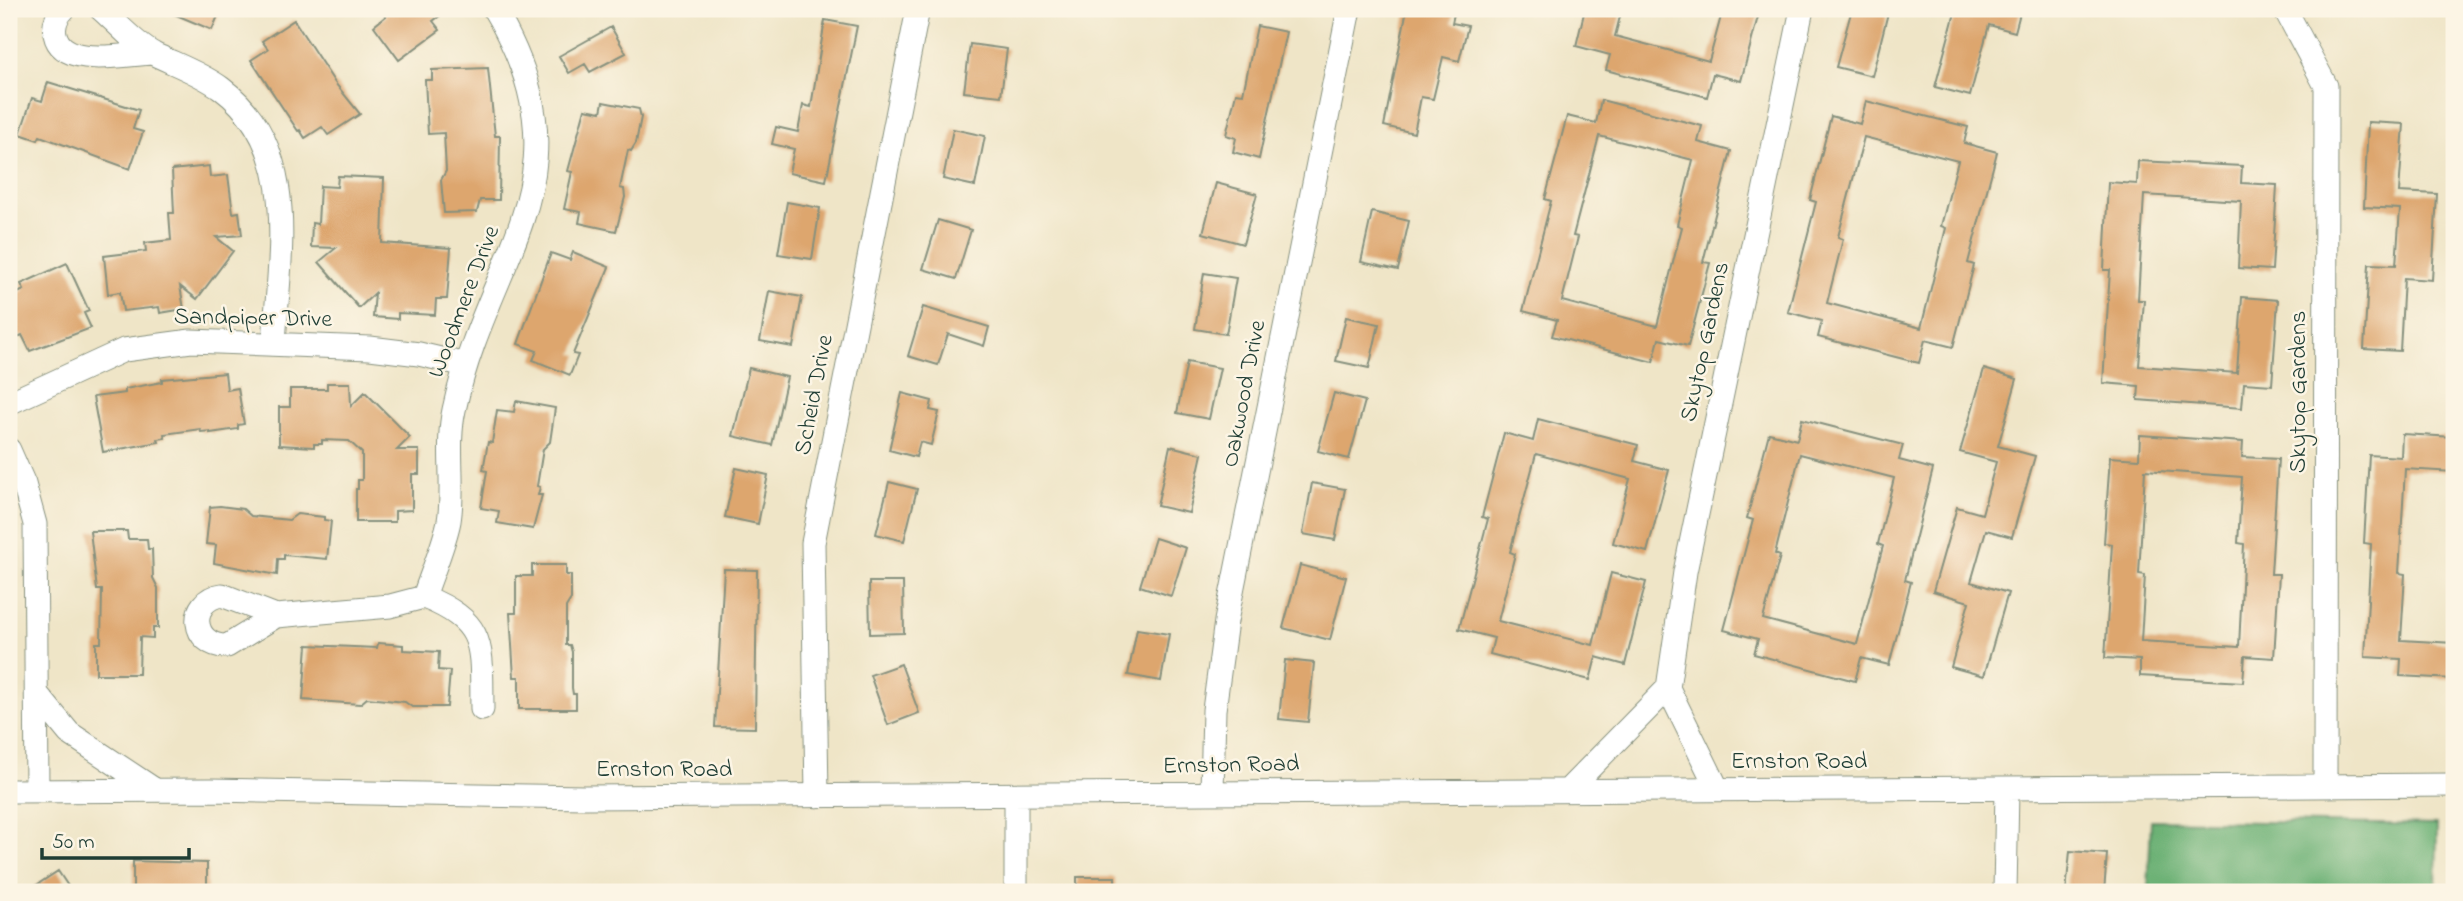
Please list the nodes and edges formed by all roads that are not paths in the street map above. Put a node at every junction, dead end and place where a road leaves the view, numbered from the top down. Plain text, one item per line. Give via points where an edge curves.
1 (64, 9) edge
2 (101, 9) edge
3 (494, 9) edge
4 (918, 9) edge
5 (1349, 9) edge
6 (1802, 9) edge
7 (2285, 9) edge
8 (152, 53) junction
9 (274, 343) junction
10 (466, 365) junction
11 (9, 403) edge
12 (9, 450) edge
13 (424, 597) junction
14 (276, 616) dead end
15 (1668, 688) junction
16 (37, 694) junction
17 (482, 709) dead end
18 (2325, 785) junction
19 (2454, 785) edge
20 (1717, 788) junction
21 (1569, 789) junction
22 (155, 790) junction
23 (2007, 790) junction
24 (9, 791) edge
25 (37, 791) junction
26 (1212, 792) junction
27 (1016, 795) junction
28 (817, 796) junction
29 (1016, 892) edge
30 (2005, 892) edge

1 - 8 street via 55,31 61,47 70,54
2 - 8 street
3 - 10 street, Woodmere Drive via 515,46 528,85 534,119 534,183 527,214
4 - 28 street, Scheid Drive via 813,542
5 - 26 street, Oakwood Drive via 1224,632 1214,710
6 - 15 street, Skytop Gardens via 1685,572
7 - 18 street, Skytop Gardens via 2326,86
8 - 9 street via 200,74 223,90 243,107 272,154 281,213
9 - 10 street, Sandpiper Drive via 419,354
9 - 11 street, Sandpiper Drive via 191,341 124,350
10 - 13 street, Woodmere Drive via 453,413 449,520
12 - 16 street via 35,524
13 - 14 street via 390,606
13 - 17 street via 452,608 470,625 481,648
15 - 20 street
15 - 21 street
16 - 22 street via 69,733
16 - 25 street
18 - 19 street, Ernston Road
18 - 23 street, Ernston Road
20 - 21 street, Ernston Road
20 - 23 street, Ernston Road
21 - 26 street, Ernston Road
22 - 25 street, Ernston Road
22 - 28 street, Ernston Road
23 - 30 street
24 - 25 street, Ernston Road
26 - 27 street, Ernston Road
27 - 28 street, Ernston Road
27 - 29 street

